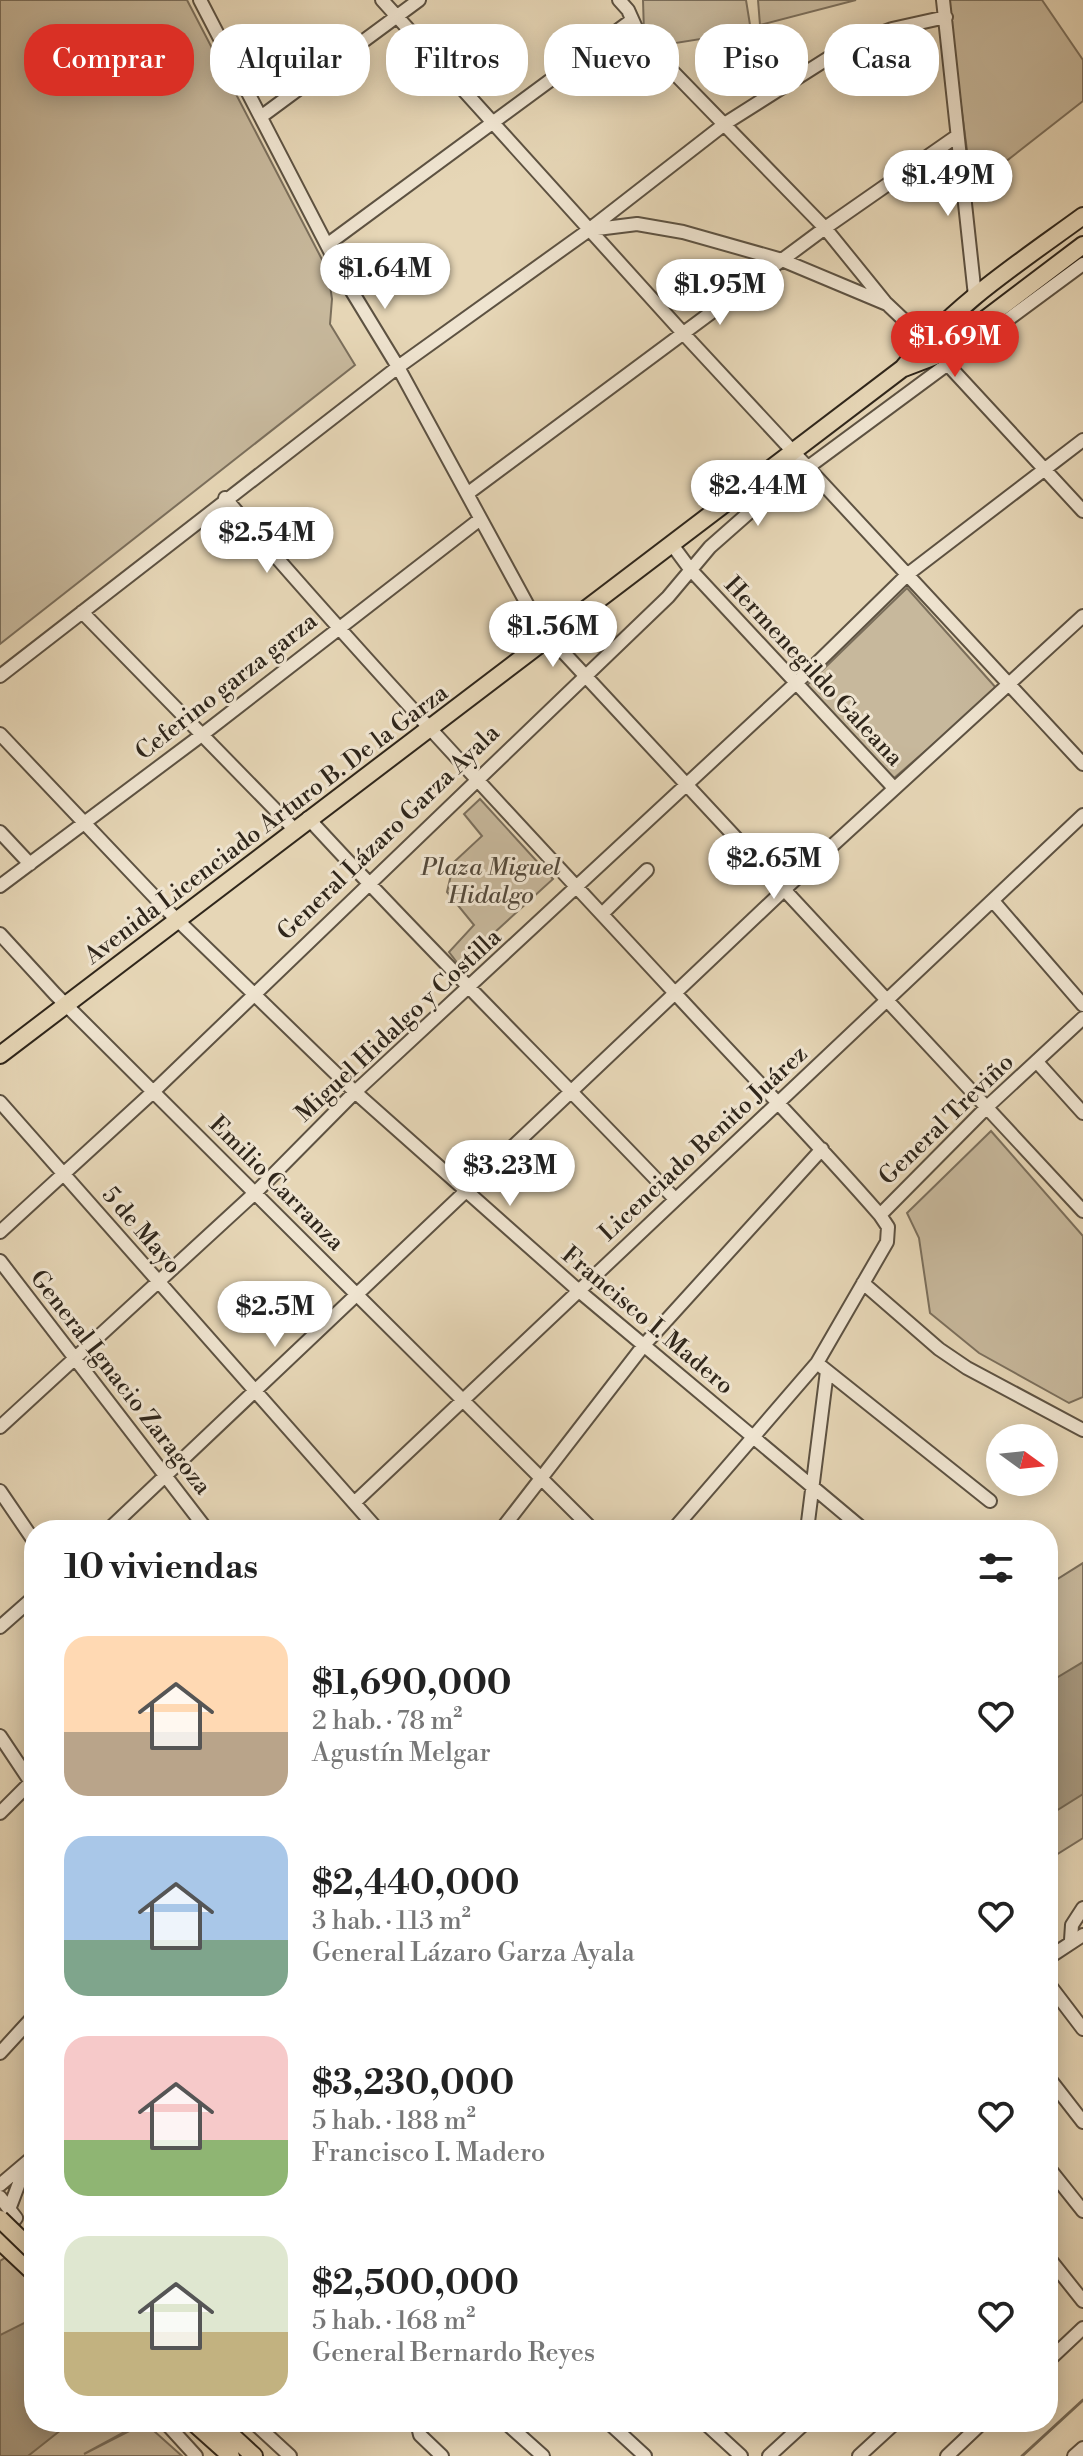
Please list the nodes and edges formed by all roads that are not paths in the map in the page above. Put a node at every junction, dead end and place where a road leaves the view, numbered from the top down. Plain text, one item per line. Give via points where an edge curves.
1 (200, 0) edge
2 (382, 0) edge
3 (419, 0) edge
4 (619, 0) edge
5 (943, 0) edge
6 (397, 17) junction
7 (946, 17) junction
8 (632, 20) junction
9 (262, 116) junction
10 (491, 122) junction
11 (726, 123) junction
12 (957, 136) junction
13 (1083, 216) edge
14 (825, 228) junction
15 (589, 230) junction
16 (1060, 233) junction
17 (328, 244) junction
18 (1081, 255) edge
19 (782, 260) junction
20 (1027, 285) junction
21 (975, 296) junction
22 (887, 304) junction
23 (1000, 324) junction
24 (682, 332) junction
25 (925, 340) junction
26 (942, 360) junction
27 (398, 367) junction
28 (903, 368) junction
29 (1083, 440) edge
30 (794, 451) junction
31 (808, 467) junction
32 (1044, 469) junction
33 (467, 494) junction
34 (225, 498) junction
35 (1083, 511) edge
36 (479, 520) junction
37 (673, 546) junction
38 (690, 569) junction
39 (908, 574) junction
40 (82, 612) junction
41 (1083, 616) edge
42 (337, 628) junction
43 (549, 638) junction
44 (584, 675) junction
45 (0, 676) edge
46 (1008, 682) junction
47 (794, 683) junction
48 (432, 728) junction
49 (0, 734) edge
50 (203, 734) junction
51 (1083, 764) edge
52 (475, 779) junction
53 (686, 782) junction
54 (894, 788) junction
55 (1083, 815) edge
56 (308, 818) junction
57 (86, 822) junction
58 (295, 830) junction
59 (0, 832) edge
60 (30, 864) junction
61 (647, 870) dead end
62 (367, 883) junction
63 (577, 885) junction
64 (0, 886) edge
65 (786, 888) junction
66 (993, 901) junction
67 (603, 913) junction
68 (178, 921) junction
69 (0, 934) edge
70 (468, 990) junction
71 (252, 993) junction
72 (675, 993) junction
73 (888, 999) junction
74 (66, 1005) junction
75 (1083, 1005) edge
76 (1083, 1018) edge
77 (0, 1055) edge
78 (1037, 1062) junction
79 (154, 1091) junction
80 (572, 1091) junction
81 (355, 1092) junction
82 (778, 1101) junction
83 (0, 1102) edge
84 (988, 1106) junction
85 (1083, 1113) edge
86 (822, 1149) junction
87 (64, 1173) junction
88 (256, 1192) junction
89 (465, 1192) junction
90 (674, 1198) junction
91 (1083, 1211) edge
92 (880, 1215) junction
93 (0, 1232) edge
94 (0, 1261) edge
95 (863, 1283) junction
96 (158, 1284) junction
97 (579, 1291) junction
98 (358, 1294) junction
99 (644, 1345) junction
100 (76, 1358) junction
101 (822, 1367) junction
102 (255, 1394) junction
103 (463, 1403) junction
104 (0, 1427) edge
105 (1083, 1430) edge
106 (753, 1439) junction
107 (165, 1477) junction
108 (544, 1479) junction
109 (810, 1488) junction
110 (0, 1491) edge
111 (990, 1501) dead end
112 (354, 1503) junction
113 (119, 1520) edge
114 (199, 1520) edge
115 (369, 1520) edge
116 (509, 1520) edge
117 (583, 1520) edge
118 (682, 1520) edge
119 (808, 1520) edge
120 (851, 1520) edge
121 (24, 1526) edge
122 (24, 1606) edge
123 (0, 1627) edge
124 (0, 1736) edge
125 (24, 1770) edge
126 (24, 1791) edge
127 (0, 1813) edge
128 (1083, 1908) edge
129 (1077, 1938) edge
130 (1058, 1951) edge
131 (1058, 1996) edge
132 (24, 2027) edge
133 (1083, 2029) edge
134 (0, 2053) edge
135 (1058, 2090) edge
136 (1083, 2122) edge
137 (24, 2164) edge
138 (24, 2174) edge
139 (1058, 2180) edge
140 (0, 2185) edge
141 (0, 2197) edge
142 (1083, 2211) edge
143 (8, 2213) edge
144 (24, 2237) edge
145 (0, 2238) edge
146 (24, 2263) edge
147 (1058, 2270) edge
148 (1083, 2301) edge
149 (1083, 2328) edge
150 (1059, 2352) edge
151 (174, 2432) edge
152 (204, 2432) edge
153 (228, 2432) edge
154 (264, 2432) edge
155 (419, 2432) edge
156 (516, 2432) edge
157 (619, 2432) edge
158 (715, 2432) edge
159 (793, 2432) edge
160 (885, 2432) edge
161 (972, 2432) edge
162 (1083, 2448) edge
163 (196, 2456) edge
164 (231, 2456) edge
165 (254, 2456) edge
166 (290, 2456) edge
167 (442, 2456) edge
168 (543, 2456) edge
169 (645, 2456) edge
170 (741, 2456) edge
171 (769, 2456) edge
172 (859, 2456) edge
173 (947, 2456) edge
174 (1074, 2456) edge

1 - 9 street
2 - 6 street
3 - 6 street
4 - 8 street
5 - 7 street
6 - 9 street
6 - 10 street
7 - 11 street via 849,45
7 - 12 street
8 - 10 street
8 - 11 street via 641,39
9 - 17 street
10 - 15 street
10 - 17 street
11 - 14 street
11 - 15 street
12 - 14 street
12 - 21 street
13 - 16 main road, Avenida Licenciado Arturo B. De la Garza
14 - 19 street
14 - 22 street
15 - 19 street via 637,224
15 - 24 street
15 - 27 street
16 - 18 street
16 - 21 main road, Avenida Licenciado Arturo B. De la Garza
17 - 27 street
18 - 20 main road, Avenida Licenciado Arturo B. De la Garza
18 - 23 street, General Lázaro Garza Ayala
19 - 22 street
19 - 24 street
20 - 23 main road via 1002,314
20 - 26 main road, Avenida Licenciado Arturo B. De la Garza
21 - 25 main road, Avenida Licenciado Arturo B. De la Garza
22 - 25 street
23 - 26 street, General Lázaro Garza Ayala
24 - 30 street
24 - 33 street
25 - 26 street
25 - 28 main road, Avenida Licenciado Arturo B. De la Garza
26 - 28 main road, Avenida Licenciado Arturo B. De la Garza
26 - 31 street, General Lázaro Garza Ayala
26 - 32 street
27 - 33 street
27 - 34 street
28 - 30 main road, Avenida Licenciado Arturo B. De la Garza
29 - 32 street, Miguel Hidalgo y Costilla
30 - 31 street
30 - 37 main road, Avenida Licenciado Arturo B. De la Garza
31 - 38 street, General Lázaro Garza Ayala via 729,529
31 - 39 street
32 - 35 street
32 - 39 street, Miguel Hidalgo y Costilla
33 - 36 street
34 - 40 street
34 - 42 street
36 - 42 street, Ceferino garza garza
36 - 43 street
37 - 38 street, Hermenegildo Galeana
37 - 43 main road, Avenida Licenciado Arturo B. De la Garza
38 - 44 street, General Lázaro Garza Ayala via 668,597
38 - 47 street, Hermenegildo Galeana
39 - 46 street
39 - 47 street, Miguel Hidalgo y Costilla
40 - 45 street
40 - 50 street
41 - 46 street
42 - 48 street
42 - 50 street, Ceferino garza garza
43 - 44 street
43 - 48 main road, Avenida Licenciado Arturo B. De la Garza
44 - 52 street, General Lázaro Garza Ayala
44 - 53 street
46 - 51 street
46 - 54 street
47 - 53 street, Miguel Hidalgo y Costilla
47 - 54 street, Hermenegildo Galeana
48 - 52 street
48 - 56 main road, Avenida Licenciado Arturo B. De la Garza
49 - 57 street, Francisco I. Madero
50 - 57 street, Ceferino garza garza
50 - 58 street
52 - 62 street, General Lázaro Garza Ayala
52 - 63 street
53 - 63 street, Miguel Hidalgo y Costilla
53 - 65 street
54 - 65 street
55 - 66 street, Licenciado Benito Juárez
56 - 58 main road, Avenida Licenciado Arturo B. De la Garza
56 - 62 street
57 - 60 street, Ceferino garza garza
57 - 68 street, Francisco I. Madero
58 - 68 main road, Avenida Licenciado Arturo B. De la Garza
59 - 60 street
60 - 64 street, Ceferino garza garza
61 - 67 street
62 - 70 street
62 - 71 street, General Lázaro Garza Ayala
63 - 67 street
63 - 70 street, Miguel Hidalgo y Costilla
65 - 72 street
65 - 73 street
66 - 73 street, Licenciado Benito Juárez
66 - 75 street
67 - 72 street
68 - 71 street, Francisco I. Madero
68 - 74 main road, Avenida Licenciado Arturo B. De la Garza
69 - 74 street, Emilio Carranza
70 - 80 street
70 - 81 street, Miguel Hidalgo y Costilla
71 - 79 street, General Lázaro Garza Ayala
71 - 81 street, Francisco I. Madero
72 - 80 street
72 - 82 street
73 - 82 street, Licenciado Benito Juárez
73 - 84 street
74 - 77 main road, Avenida Licenciado Arturo B. De la Garza
74 - 79 street, Emilio Carranza
76 - 78 street, General Treviño
78 - 84 street, General Treviño
78 - 85 street
79 - 87 street, General Lázaro Garza Ayala
79 - 88 street, Emilio Carranza
80 - 89 street
80 - 90 street
81 - 88 street, Miguel Hidalgo y Costilla
81 - 89 street, Francisco I. Madero
82 - 86 street
82 - 90 street, Licenciado Benito Juárez
83 - 87 street, 5 de Mayo
84 - 91 street
84 - 92 street, General Treviño
86 - 92 street
86 - 99 street
87 - 93 street, General Lázaro Garza Ayala
87 - 96 street, 5 de Mayo
88 - 96 street, Miguel Hidalgo y Costilla
88 - 98 street, Emilio Carranza
89 - 97 street, Francisco I. Madero
89 - 98 street
90 - 97 street, Licenciado Benito Juárez
92 - 95 street, General Treviño via 888,1227 887,1242
94 - 100 street, General Ignacio Zaragoza
95 - 101 street, General Treviño
95 - 105 street via 967,1368
96 - 100 street, Miguel Hidalgo y Costilla
96 - 102 street, 5 de Mayo
97 - 99 street, Francisco I. Madero
97 - 103 street, Licenciado Benito Juárez
98 - 102 street
98 - 103 street, Emilio Carranza
99 - 106 street, Francisco I. Madero
99 - 108 street
100 - 104 street, Miguel Hidalgo y Costilla
100 - 107 street, General Ignacio Zaragoza
101 - 106 street, General Treviño
101 - 109 street
101 - 111 street
102 - 107 street
102 - 112 street, 5 de Mayo
103 - 108 street, Emilio Carranza
103 - 112 street, Licenciado Benito Juárez
106 - 109 street, Francisco I. Madero
106 - 118 street, General Treviño
107 - 113 street
107 - 114 street, General Ignacio Zaragoza
108 - 116 street
108 - 117 street, Emilio Carranza
109 - 119 street
109 - 120 street, Francisco I. Madero
110 - 121 street
112 - 115 street, 5 de Mayo
122 - 123 street
124 - 125 street
126 - 127 street
128 - 129 street via 1072,1925
129 - 130 street
131 - 133 street
132 - 134 street
135 - 136 street
137 - 140 street
138 - 143 street
139 - 142 street
141 - 143 street
143 - 144 main road, bridge
143 - 145 street via 15,2220
145 - 146 main road
147 - 148 street
149 - 150 street
151 - 163 street
152 - 164 main road
153 - 165 main road
154 - 166 street
155 - 167 street
156 - 168 street
157 - 169 street
158 - 170 street
159 - 171 street
160 - 172 street
161 - 173 street
162 - 174 street

